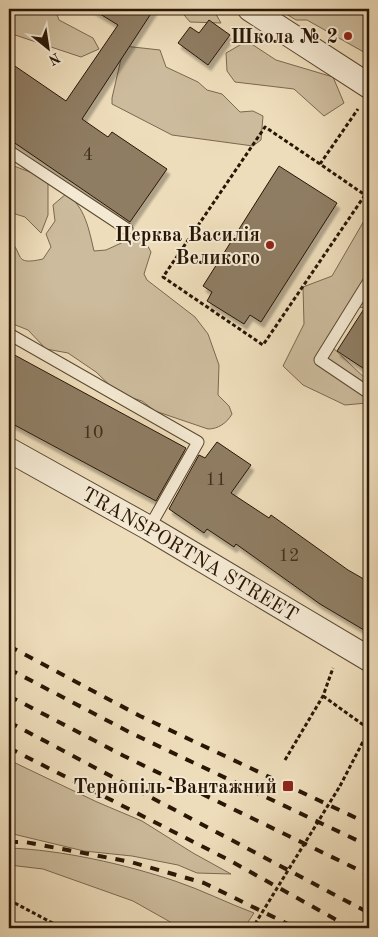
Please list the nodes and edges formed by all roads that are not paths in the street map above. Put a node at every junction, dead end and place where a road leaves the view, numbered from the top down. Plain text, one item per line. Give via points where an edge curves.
1 (250, 9) edge
2 (365, 96) edge
3 (9, 151) edge
4 (127, 228) dead end
5 (369, 281) edge
6 (9, 334) edge
7 (369, 393) edge
8 (9, 450) edge
9 (148, 528) junction
10 (369, 659) edge

1 - 2 street
3 - 4 lane
5 - 7 lane via 320,360
6 - 9 lane via 198,442
8 - 9 street, TRANSPORTNA STREET
9 - 10 street, TRANSPORTNA STREET

